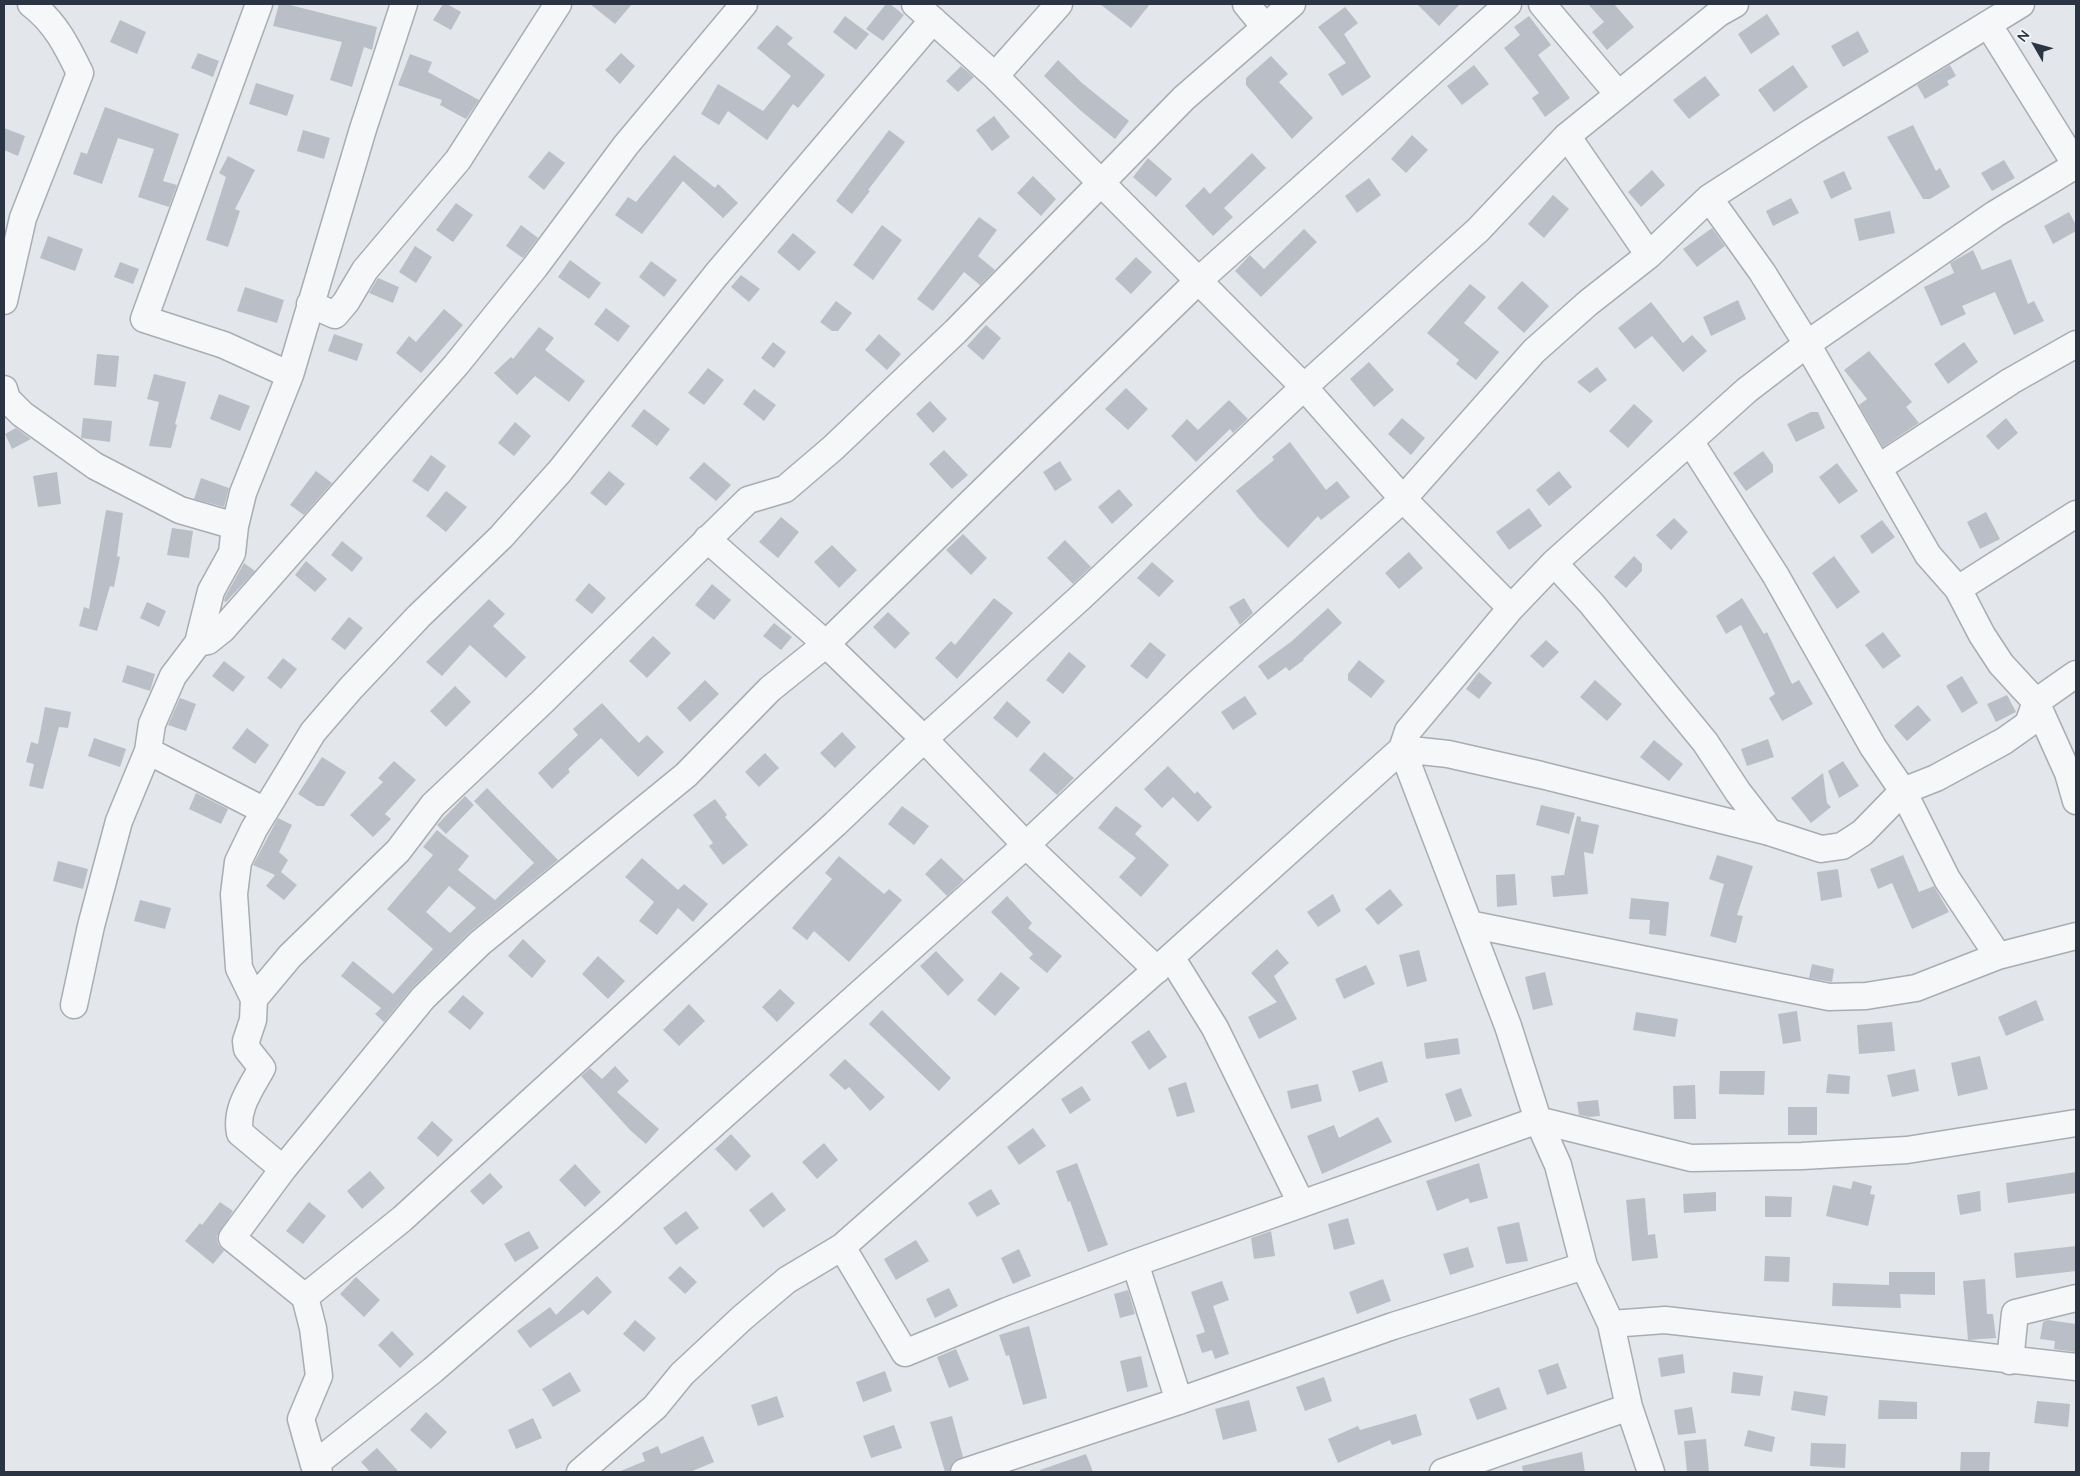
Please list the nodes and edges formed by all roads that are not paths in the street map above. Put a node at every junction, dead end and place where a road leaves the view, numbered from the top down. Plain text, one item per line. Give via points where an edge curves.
1 (31, 4) edge
2 (259, 4) edge
3 (404, 4) edge
4 (558, 4) edge
5 (744, 4) edge
6 (1059, 4) edge
7 (1246, 4) edge
8 (1292, 4) edge
9 (1508, 4) edge
10 (1542, 4) edge
11 (1735, 4) edge
12 (2021, 4) edge
13 (924, 12) edge
14 (1988, 24) junction
15 (1265, 27) junction
16 (995, 76) junction
17 (1618, 94) junction
18 (1567, 136) junction
19 (2076, 165) edge
20 (1101, 182) junction
21 (1708, 198) junction
22 (1649, 254) junction
23 (1198, 281) junction
24 (4, 301) edge
25 (310, 304) junction
26 (1807, 344) junction
27 (2076, 344) edge
28 (290, 375) junction
29 (1304, 387) junction
30 (4, 389) edge
31 (1690, 441) junction
32 (1878, 468) junction
33 (1403, 499) junction
34 (2076, 514) edge
35 (235, 526) junction
36 (707, 539) junction
37 (1554, 562) junction
38 (1958, 589) junction
39 (1511, 608) junction
40 (198, 643) junction
41 (826, 644) junction
42 (2076, 674) edge
43 (2036, 702) junction
44 (924, 739) junction
45 (1402, 749) junction
46 (148, 751) junction
47 (1903, 792) junction
48 (2076, 800) edge
49 (265, 811) junction
50 (1769, 832) junction
51 (1026, 845) junction
52 (1469, 924) junction
53 (2076, 936) edge
54 (1998, 956) junction
55 (1164, 964) junction
56 (254, 999) junction
57 (74, 1005) dead end
58 (1538, 1120) junction
59 (2076, 1123) edge
60 (283, 1169) junction
61 (1300, 1202) junction
62 (842, 1247) junction
63 (1135, 1263) junction
64 (1584, 1266) junction
65 (305, 1297) junction
66 (2076, 1298) edge
67 (1611, 1324) junction
68 (2010, 1361) junction
69 (2076, 1368) edge
70 (1180, 1401) junction
71 (1629, 1407) junction
72 (316, 1469) edge
73 (580, 1472) edge
74 (964, 1472) edge
75 (1443, 1472) edge
76 (1651, 1472) edge

1 - 24 street via 43,13 63,38 80,73 23,218
2 - 28 street via 144,319 224,345
3 - 25 street via 362,129
4 - 25 street via 458,160 365,270 341,308 335,315
5 - 40 street via 626,145 535,267 456,364 223,629 208,641
6 - 16 street
7 - 15 street
8 - 15 street
9 - 23 street
10 - 17 street
11 - 17 street
12 - 14 street
13 - 16 street
13 - 49 street via 560,471 501,537 419,616 313,732
14 - 19 street
14 - 21 street
15 - 20 street via 1184,98
16 - 20 street
17 - 18 street
18 - 22 street
18 - 29 street via 1478,230
19 - 26 street via 1995,214
20 - 23 street
20 - 36 street via 956,331 833,448 785,489 748,500
21 - 22 street
21 - 26 street via 1762,272
22 - 33 street via 1534,352
23 - 29 street
23 - 41 street
25 - 28 street
26 - 31 street via 1747,390
26 - 32 street
27 - 32 street via 2011,381
28 - 35 street via 243,493
29 - 33 street
29 - 44 street via 1081,597
30 - 35 street via 6,399 22,414 95,466 180,510
31 - 37 street
31 - 47 street via 1776,576 1873,747
32 - 38 street via 1928,555
33 - 39 street
33 - 51 street via 1197,684
34 - 38 street
35 - 40 street via 232,553 211,591
36 - 41 street
36 - 56 street via 433,804 398,851 290,956
37 - 39 street
37 - 50 street via 1705,742
38 - 43 street via 1982,636
39 - 45 street via 1408,731
40 - 46 street via 173,676 152,724
41 - 44 street
41 - 60 street via 770,689 686,775 480,944 423,998
42 - 43 street
43 - 47 street via 2028,724 2004,741
43 - 48 street via 2068,773
44 - 51 street
44 - 65 street via 820,838 402,1218
45 - 50 street via 1448,754
45 - 52 street
45 - 55 street
46 - 49 street
46 - 57 street via 120,821 91,926
47 - 50 street via 1862,833 1842,846 1821,849
47 - 54 street via 1947,879
49 - 56 street via 238,862 234,894 239,968
51 - 55 street
51 - 72 street via 611,1216
52 - 54 street via 1829,997 1866,996 1916,988
52 - 58 street via 1508,1026
53 - 54 street
55 - 61 street via 1215,1028
55 - 62 street
56 - 60 street via 253,1020 246,1041 247,1049 262,1068 240,1109 240,1133
58 - 59 street via 1690,1158 1907,1150
58 - 61 street
58 - 64 street via 1558,1165
60 - 65 street via 232,1238
61 - 63 street
62 - 63 street via 904,1353
62 - 73 street via 788,1280 742,1318 682,1374 656,1407
63 - 70 street
64 - 67 street
64 - 70 street via 1393,1326
65 - 72 street via 319,1376 301,1419
66 - 68 street via 2015,1314
67 - 68 street via 1665,1320
67 - 71 street
68 - 69 street
70 - 74 street
71 - 75 street
71 - 76 street

